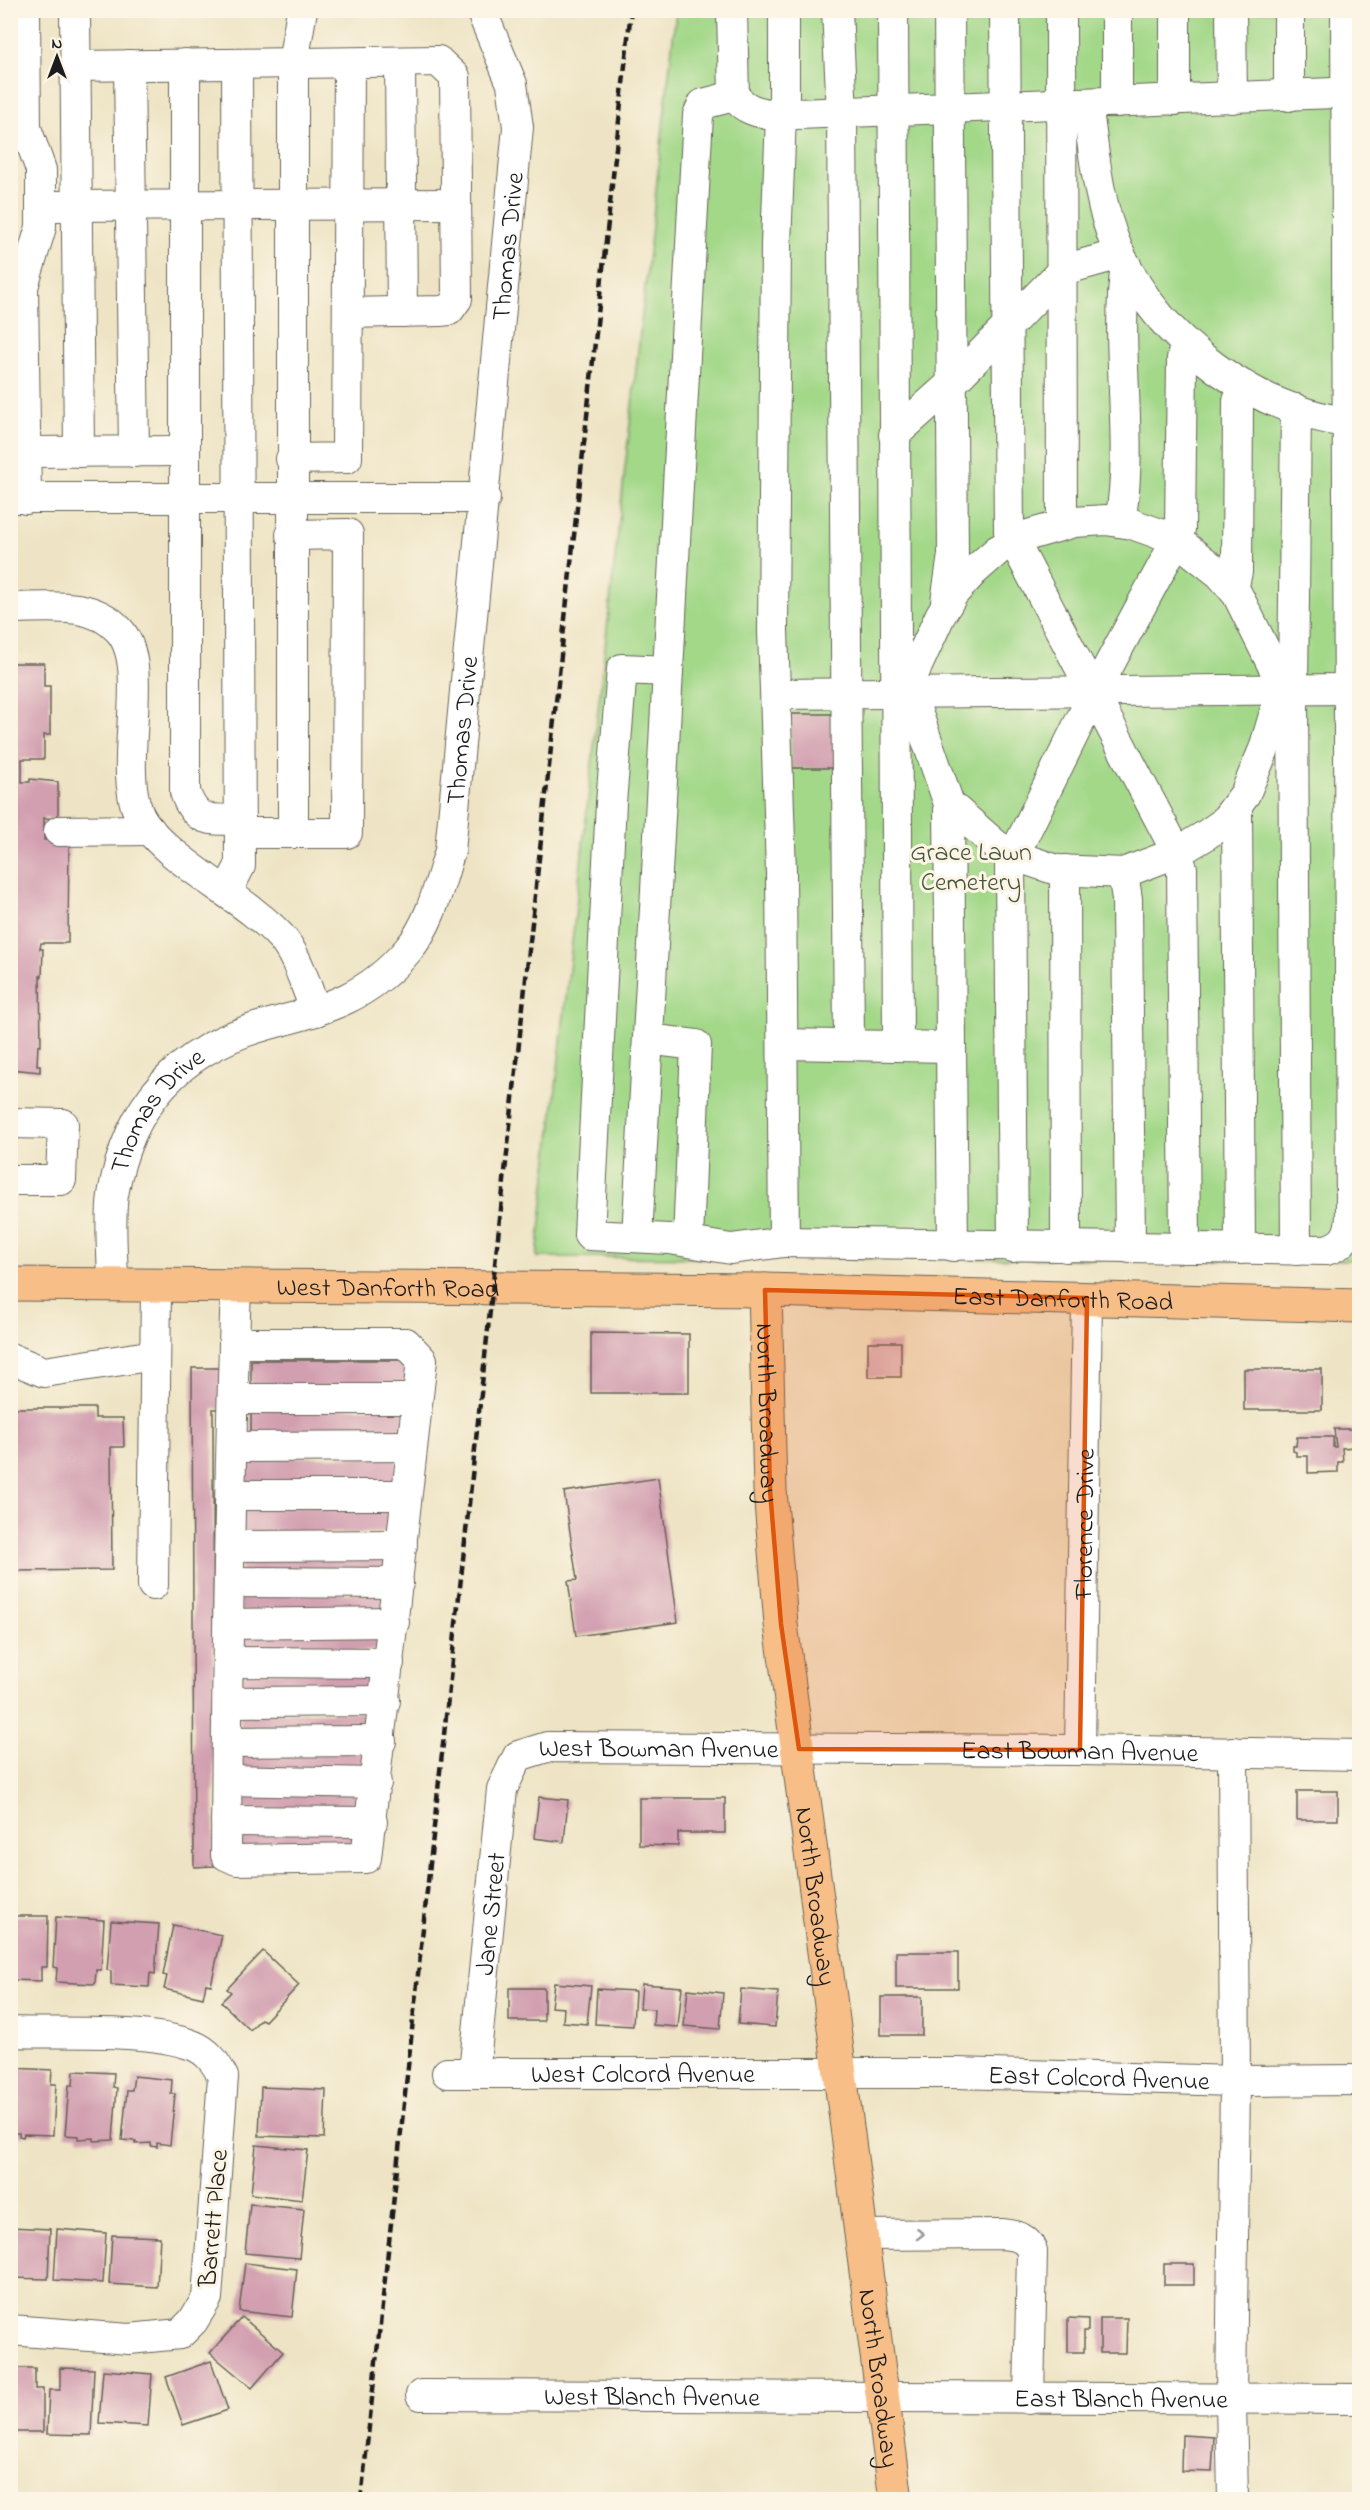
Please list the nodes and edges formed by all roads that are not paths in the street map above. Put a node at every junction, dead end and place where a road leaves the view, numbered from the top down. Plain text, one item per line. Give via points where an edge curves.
1 (25, 10) edge
2 (75, 10) edge
3 (302, 10) edge
4 (481, 10) edge
5 (732, 10) edge
6 (784, 10) edge
7 (837, 10) edge
8 (893, 10) edge
9 (949, 10) edge
10 (1005, 10) edge
11 (1061, 10) edge
12 (1117, 10) edge
13 (1175, 10) edge
14 (1231, 10) edge
15 (1289, 10) edge
16 (1346, 10) edge
17 (400, 62) junction
18 (293, 63) junction
19 (349, 63) junction
20 (185, 64) junction
21 (237, 64) junction
22 (129, 65) junction
23 (76, 66) junction
24 (1353, 93) edge
25 (734, 96) junction
26 (1289, 96) junction
27 (1232, 98) junction
28 (1175, 100) junction
29 (1117, 102) junction
30 (1075, 103) junction
31 (1005, 106) junction
32 (951, 108) junction
33 (893, 111) junction
34 (842, 114) junction
35 (781, 116) junction
36 (348, 204) junction
37 (402, 204) junction
38 (456, 204) junction
39 (131, 205) junction
40 (185, 205) junction
41 (238, 205) junction
42 (292, 205) junction
43 (41, 206) junction
44 (77, 206) junction
45 (1123, 259) junction
46 (1063, 270) junction
47 (402, 312) junction
48 (348, 313) junction
49 (1006, 328) junction
50 (1185, 345) junction
51 (952, 383) junction
52 (1244, 386) junction
53 (1296, 409) junction
54 (1354, 424) edge
55 (894, 435) junction
56 (185, 451) junction
57 (27, 452) junction
58 (79, 452) junction
59 (134, 452) junction
60 (291, 459) junction
61 (18, 498) edge
62 (185, 498) junction
63 (239, 498) junction
64 (291, 498) junction
65 (485, 498) junction
66 (1120, 522) junction
67 (1062, 525) junction
68 (291, 534) junction
69 (1176, 541) junction
70 (1013, 543) junction
71 (1233, 589) junction
72 (946, 605) junction
73 (10, 608) edge
74 (668, 671) junction
75 (1348, 689) junction
76 (1286, 690) junction
77 (1094, 693) junction
78 (776, 694) junction
79 (846, 694) junction
80 (905, 694) junction
81 (949, 804) junction
82 (1237, 807) junction
83 (240, 826) junction
84 (150, 830) junction
85 (59, 831) dead end
86 (293, 833) junction
87 (1176, 853) junction
88 (1014, 854) junction
89 (1065, 870) junction
90 (1123, 873) junction
91 (227, 891) junction
92 (315, 1011) junction
93 (648, 1040) junction
94 (783, 1044) junction
95 (849, 1045) junction
96 (898, 1046) junction
97 (951, 1047) junction
98 (10, 1124) edge
99 (10, 1180) edge
100 (637, 1237) junction
101 (688, 1241) junction
102 (784, 1242) junction
103 (953, 1246) junction
104 (1013, 1247) junction
105 (1066, 1247) junction
106 (1130, 1248) junction
107 (1185, 1248) junction
108 (1240, 1249) junction
109 (1296, 1250) junction
110 (10, 1284) edge
111 (113, 1286) junction
112 (156, 1286) junction
113 (236, 1287) junction
114 (765, 1290) junction
115 (1087, 1298) junction
116 (1359, 1306) edge
117 (234, 1343) junction
118 (155, 1355) junction
119 (10, 1358) edge
120 (233, 1399) junction
121 (417, 1399) junction
122 (412, 1446) junction
123 (232, 1447) junction
124 (231, 1495) junction
125 (406, 1495) junction
126 (402, 1545) junction
127 (230, 1546) junction
128 (229, 1582) junction
129 (398, 1583) junction
130 (153, 1584) dead end
131 (394, 1622) junction
132 (229, 1624) junction
133 (228, 1662) junction
134 (389, 1663) junction
135 (385, 1701) junction
136 (228, 1702) junction
137 (381, 1741) junction
138 (227, 1742) junction
139 (799, 1749) junction
140 (1080, 1750) junction
141 (1233, 1752) junction
142 (1359, 1755) edge
143 (518, 1756) joint
144 (227, 1780) junction
145 (376, 1783) junction
146 (10, 2032) edge
147 (460, 2073) joint
148 (839, 2075) junction
149 (1359, 2079) edge
150 (1235, 2081) junction
151 (861, 2235) junction
152 (10, 2330) edge
153 (421, 2395) dead end
154 (884, 2398) junction
155 (1029, 2399) junction
156 (1231, 2399) junction
157 (1359, 2399) edge
158 (896, 2499) edge
159 (1233, 2499) edge

1 - 43 street via 26,128 41,170
2 - 23 street
3 - 18 street
4 - 65 street, Thomas Drive via 512,84 518,127
5 - 25 street
6 - 35 street
7 - 34 street
8 - 33 street
9 - 32 street
10 - 31 street
11 - 30 street
12 - 29 street
13 - 28 street
14 - 27 street
15 - 26 street
16 - 24 street
17 - 19 street
17 - 37 street
17 - 38 street via 438,61 455,76
18 - 19 street
18 - 21 street
18 - 42 street
19 - 36 street
20 - 21 street
20 - 22 street
20 - 40 street
21 - 41 street
22 - 23 street
22 - 39 street
23 - 44 street
24 - 26 street
24 - 54 street
25 - 35 street via 741,105 757,112
25 - 74 street via 703,104 698,115
26 - 27 street
27 - 28 street
28 - 29 street
29 - 30 street
30 - 31 street
30 - 45 street via 1106,215
30 - 46 street
31 - 32 street
31 - 49 street
32 - 33 street
32 - 51 street
33 - 34 street
33 - 55 street
34 - 35 street
34 - 79 street
35 - 78 street via 776,244
36 - 37 street
36 - 42 street
36 - 48 street
37 - 38 street
37 - 47 street
38 - 47 street via 457,300 449,310
39 - 40 street
39 - 44 street
39 - 59 street
40 - 41 street
40 - 56 street
41 - 42 street
41 - 63 street
42 - 60 street
43 - 44 street
43 - 57 street via 41,227 23,287
44 - 58 street
45 - 46 street
45 - 50 street via 1134,282
45 - 66 street via 1125,485
46 - 49 street
46 - 67 street
47 - 48 street
48 - 60 street via 347,458
49 - 51 street
49 - 70 street via 1009,532
50 - 52 street
50 - 69 street via 1180,529
51 - 55 street
51 - 72 street via 953,555
52 - 53 street
52 - 71 street via 1238,401 1237,572
53 - 54 street
53 - 76 street
54 - 75 street
55 - 80 street
56 - 59 street
56 - 62 street
57 - 58 street
57 - 61 street
58 - 59 street
60 - 64 street
61 - 62 street
62 - 63 street
62 - 83 street via 185,792 190,808 204,819
63 - 64 street
63 - 83 street
64 - 65 street
64 - 68 street
65 - 92 street, Thomas Drive via 450,851 432,909 409,949 382,976 348,1000
66 - 67 street
66 - 69 street
67 - 70 street
68 - 86 street
68 - 86 street via 348,534 347,833
69 - 71 street via 1220,574
69 - 77 street
70 - 72 street via 998,550 974,571
70 - 77 street
71 - 76 street
72 - 80 street
73 - 84 street via 82,609 100,615 129,642 133,662 132,782 138,810
74 - 93 street
74 - 100 street via 622,669 600,1017 590,1235
75 - 76 street
75 - 109 street via 1351,1227 1335,1247
76 - 77 street
76 - 82 street
76 - 109 street
77 - 80 street
77 - 87 street
77 - 88 street
78 - 79 street
78 - 94 street
79 - 80 street
79 - 95 street
80 - 81 street
80 - 96 street
81 - 88 street via 997,846
81 - 97 street
82 - 87 street via 1223,823
82 - 108 street
83 - 86 street
83 - 91 street via 240,866
84 - 85 street
84 - 91 street via 159,842
87 - 90 street
87 - 107 street via 1182,868
88 - 89 street
88 - 104 street via 1010,863
89 - 90 street
89 - 105 street
90 - 106 street
91 - 92 street via 283,939
92 - 111 street, Thomas Drive via 216,1043 186,1061 162,1084 139,1117 124,1150 113,1197
93 - 100 street
93 - 101 street via 696,1045
94 - 95 street
94 - 102 street
95 - 96 street
96 - 97 street
97 - 103 street
98 - 99 street via 63,1124 61,1180
100 - 101 street
101 - 102 street via 731,1249
102 - 103 street
103 - 104 street
104 - 105 street
105 - 106 street
106 - 107 street
107 - 108 street
108 - 109 street
110 - 111 main road, West Danforth Road
111 - 112 main road, West Danforth Road
112 - 113 main road, West Danforth Road
112 - 118 street
113 - 114 main road, West Danforth Road
113 - 117 street
114 - 115 main road, East Danforth Road
114 - 139 main road, North Broadway via 770,1490 781,1624
115 - 116 main road, East Danforth Road
115 - 140 street, Florence Drive
117 - 120 street
117 - 121 street via 406,1343 422,1360
118 - 119 street via 44,1372
118 - 130 street
120 - 121 street
120 - 123 street
121 - 122 street
122 - 123 street
122 - 125 street
123 - 124 street
124 - 125 street
124 - 127 street
125 - 126 street
126 - 127 street
126 - 129 street
127 - 128 street
128 - 129 street
128 - 132 street
129 - 131 street
131 - 132 street
131 - 134 street
132 - 133 street
133 - 134 street
133 - 136 street
134 - 135 street
135 - 136 street
135 - 137 street
136 - 138 street
137 - 138 street
137 - 145 street
138 - 144 street
139 - 140 street, East Bowman Avenue
139 - 143 street, West Bowman Avenue via 548,1747
139 - 148 main road, North Broadway
140 - 141 street, East Bowman Avenue
141 - 142 street, East Bowman Avenue
141 - 150 street
143 - 147 street, Jane Street via 502,1789
144 - 145 street
144 - 145 street via 226,1855 237,1860 366,1858
146 - 152 street, Barrett Place via 152,2036 193,2045 214,2059 223,2077 207,2298 193,2321 180,2334 129,2339
147 - 148 street, West Colcord Avenue
148 - 150 street, East Colcord Avenue via 956,2073
148 - 151 main road, North Broadway
149 - 150 street, East Colcord Avenue
150 - 156 street
151 - 154 main road, North Broadway
151 -> 155 street via 1020,2236 1029,2244
153 - 154 street, West Blanch Avenue
154 - 155 street, East Blanch Avenue
154 - 158 main road, North Broadway
155 - 156 street, East Blanch Avenue
156 - 157 street, East Blanch Avenue
156 - 159 street

